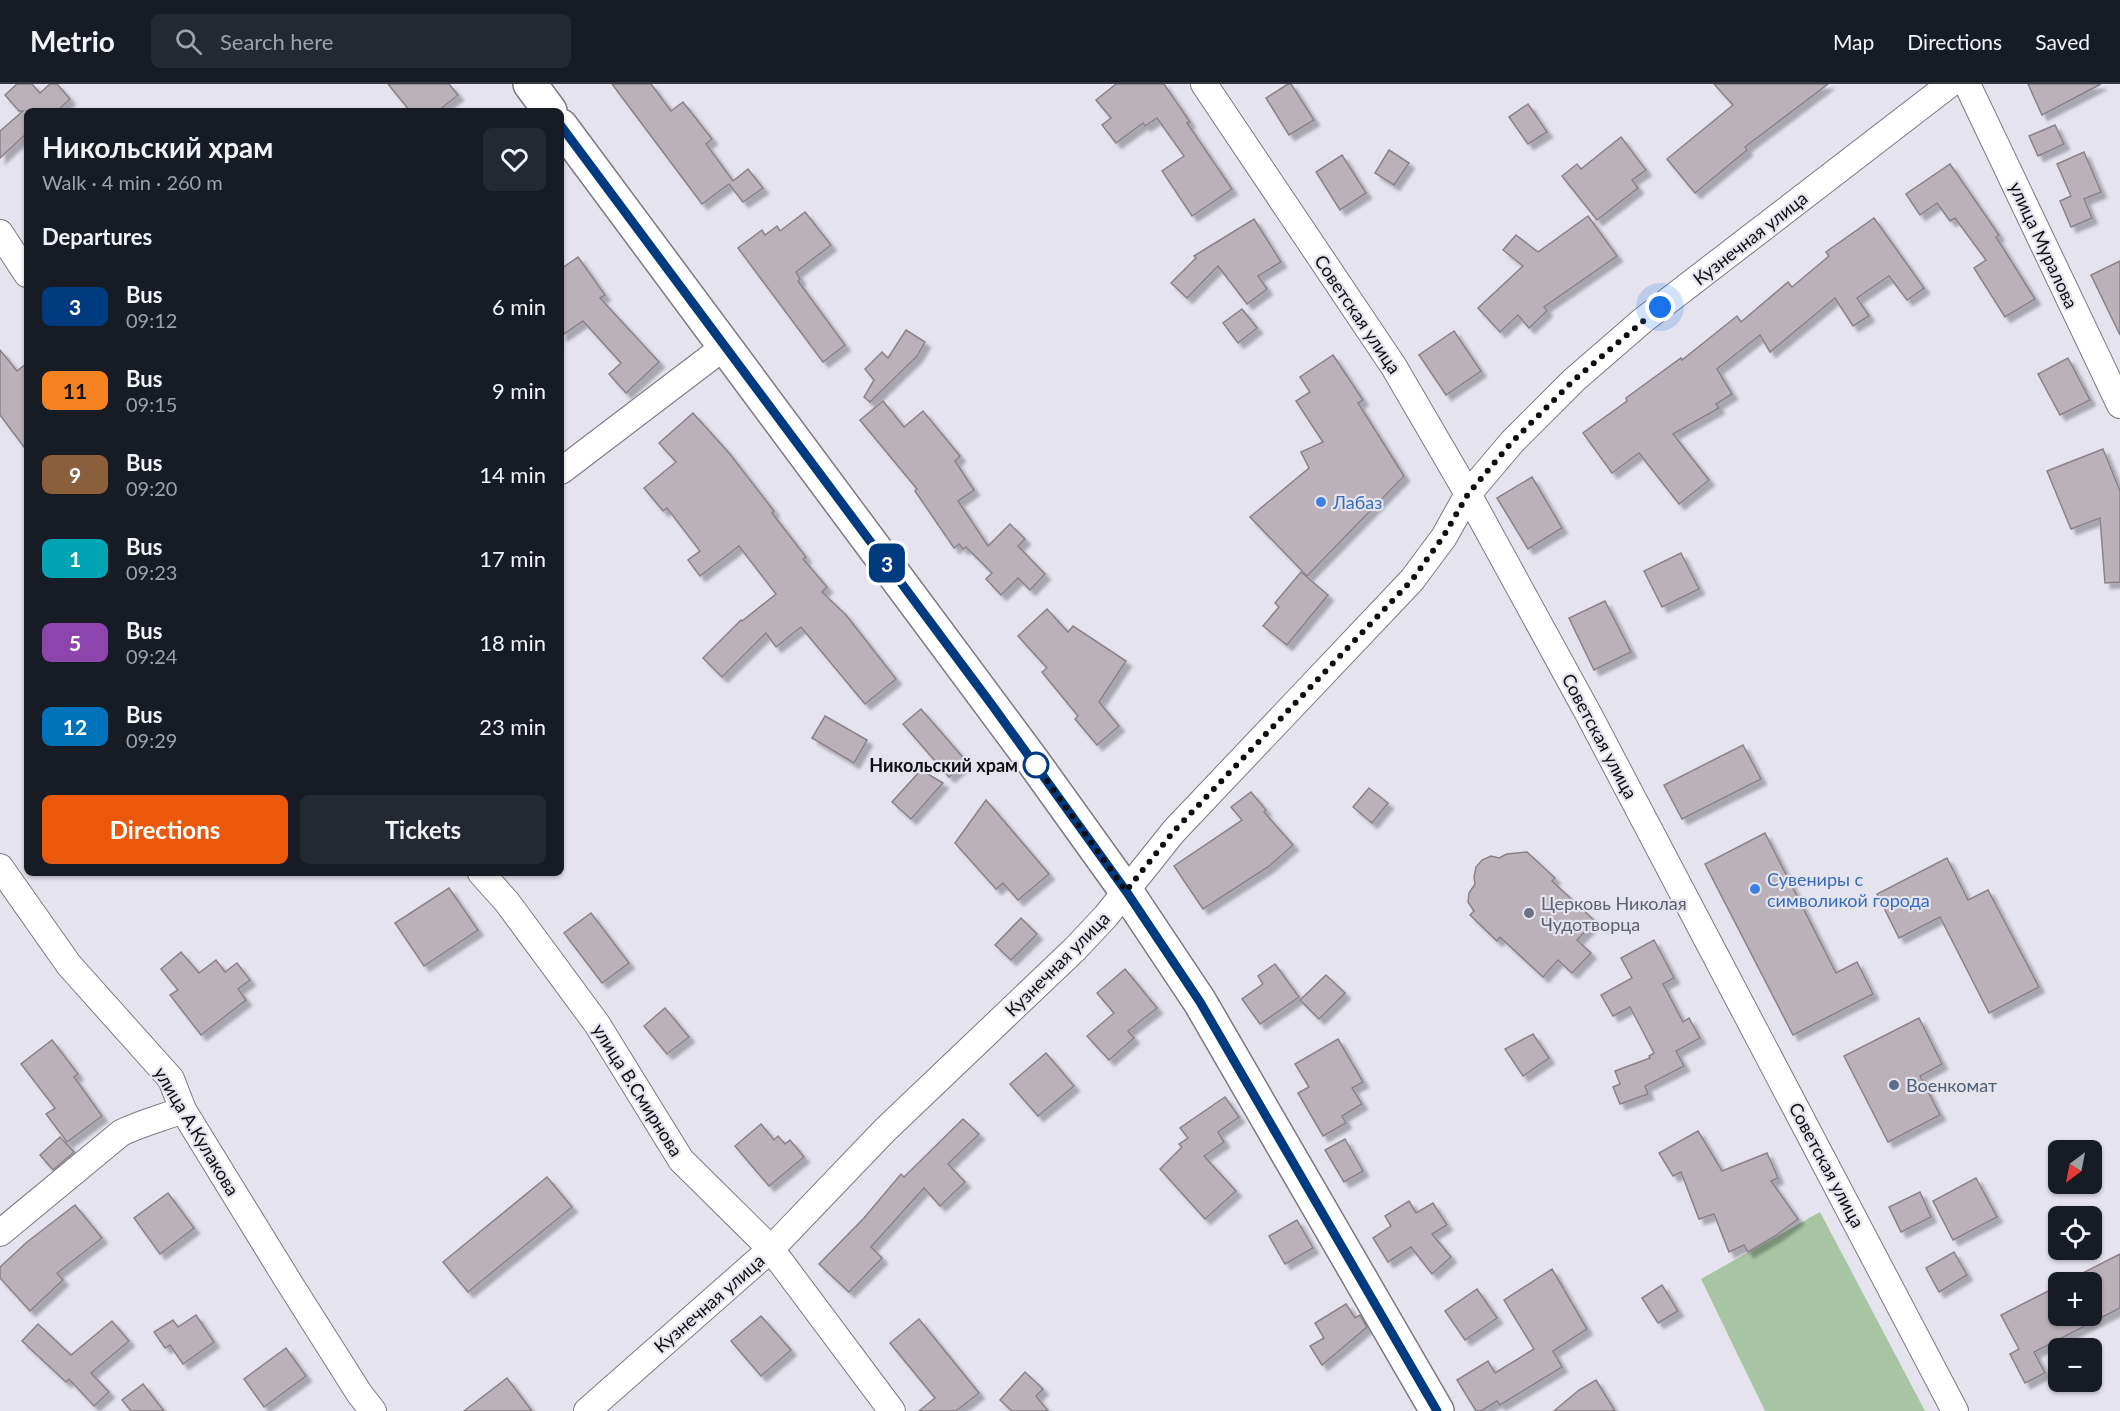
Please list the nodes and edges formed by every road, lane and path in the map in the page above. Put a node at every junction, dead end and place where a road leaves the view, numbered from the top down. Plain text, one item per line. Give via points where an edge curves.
1 (530, 84) edge
2 (1204, 84) edge
3 (1950, 84) edge
4 (1967, 84) edge
5 (548, 108) edge
6 (564, 130) edge
7 (0, 234) edge
8 (24, 270) edge
9 (724, 347) junction
10 (2120, 405) edge
11 (564, 469) edge
12 (1468, 494) junction
13 (0, 867) edge
14 (484, 876) edge
15 (1126, 891) junction
16 (183, 1110) junction
17 (0, 1233) edge
18 (771, 1249) junction
19 (373, 1411) edge
20 (587, 1411) edge
21 (892, 1411) edge
22 (1437, 1411) edge
23 (1955, 1411) edge

1 - 5 main road
2 - 12 street, Советская улица via 1394,367
3 - 12 street, Кузнечная улица via 1642,321 1574,380 1512,442
4 - 10 street, улица Муралова
6 - 9 main road
7 - 8 street
9 - 11 street
9 - 15 main road via 948,645
12 - 15 street, Кузнечная улица via 1412,580 1174,831
12 - 23 street, Советская улица via 1590,715
13 - 16 street, улица А.Кулакова via 69,965 171,1079
14 - 18 street, улица В.Смирнова via 597,1024 681,1160
15 - 18 street, Кузнечная улица via 1075,949 885,1130
15 - 22 main road via 1200,1002
16 - 17 street via 121,1133
16 - 19 street, улица А.Кулакова
18 - 20 street, Кузнечная улица
18 - 21 street, улица В.Смирнова

